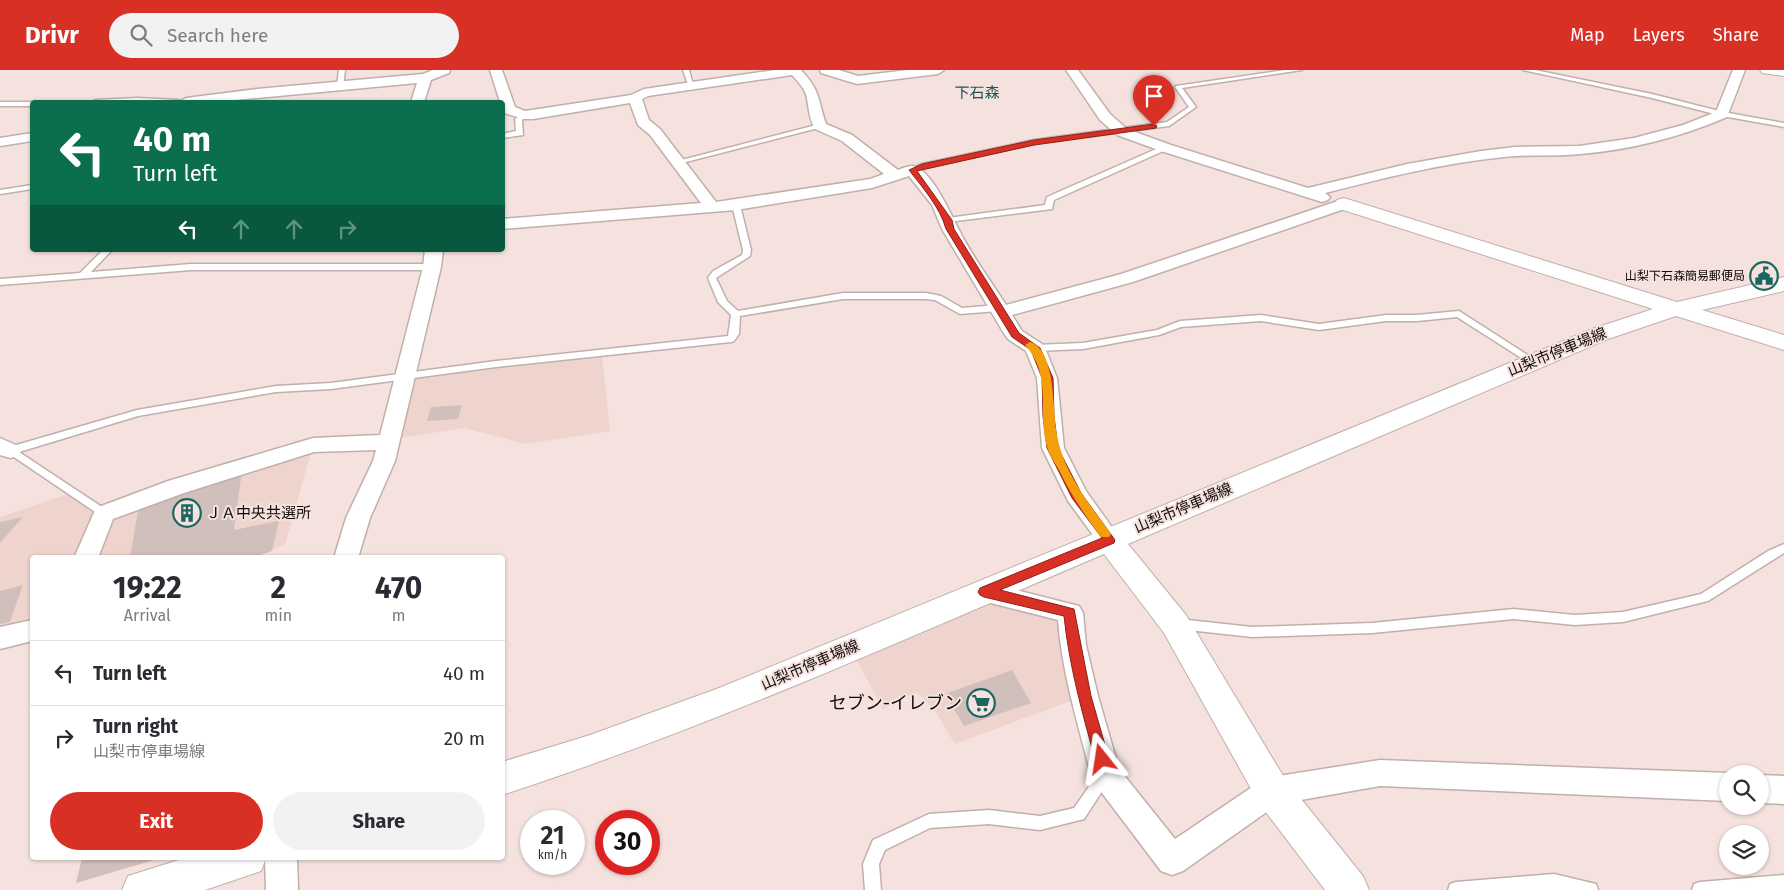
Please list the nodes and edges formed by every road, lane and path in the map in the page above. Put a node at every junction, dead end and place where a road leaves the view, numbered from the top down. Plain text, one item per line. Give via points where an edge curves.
1 (342, 70) edge
2 (406, 70) edge
3 (444, 70) edge
4 (496, 70) edge
5 (686, 70) edge
6 (826, 70) edge
7 (938, 70) edge
8 (1072, 70) edge
9 (1299, 70) edge
10 (1526, 70) edge
11 (1739, 70) edge
12 (1768, 70) edge
13 (794, 71) edge
14 (1784, 72) edge
15 (425, 78) junction
16 (856, 80) junction
17 (340, 86) junction
18 (819, 86) junction
19 (692, 87) junction
20 (635, 98) junction
21 (233, 99) edge
22 (217, 100) edge
23 (419, 100) edge
24 (0, 104) edge
25 (30, 104) edge
26 (1722, 114) junction
27 (524, 115) junction
28 (1784, 125) edge
29 (820, 126) junction
30 (1122, 132) junction
31 (505, 136) edge
32 (30, 137) edge
33 (0, 142) edge
34 (1166, 148) junction
35 (678, 162) junction
36 (912, 170) junction
37 (895, 175) junction
38 (30, 187) edge
39 (0, 192) edge
40 (1308, 192) junction
41 (1344, 204) junction
42 (736, 205) junction
43 (712, 207) junction
44 (948, 220) junction
45 (505, 224) edge
46 (106, 252) edge
47 (433, 258) edge
48 (83, 275) junction
49 (0, 282) edge
50 (1784, 284) edge
51 (1676, 309) junction
52 (999, 310) junction
53 (736, 314) junction
54 (1784, 344) edge
55 (1035, 348) junction
56 (1532, 361) junction
57 (403, 378) junction
58 (389, 442) junction
59 (5, 448) edge
60 (104, 514) junction
61 (1109, 540) junction
62 (1784, 548) edge
63 (87, 555) edge
64 (347, 555) edge
65 (984, 592) junction
66 (1175, 624) junction
67 (30, 631) edge
68 (0, 638) edge
69 (1106, 775) junction
70 (505, 778) edge
71 (1719, 787) edge
72 (1769, 789) edge
73 (1784, 790) edge
74 (1272, 791) junction
75 (240, 860) edge
76 (281, 860) edge
77 (1784, 883) edge
78 (142, 890) edge
79 (282, 890) edge
80 (873, 890) edge
81 (1349, 890) edge
82 (1456, 890) edge
83 (1590, 890) edge
84 (1700, 890) edge

1 - 17 lane
2 - 15 street
3 - 15 street
4 - 27 street via 509,110
5 - 19 lane
6 - 16 street
7 - 16 street
8 - 30 street via 1105,118
9 - 30 lane via 1178,87 1193,106 1169,124
10 - 26 lane
11 - 26 street
12 - 14 main road
13 - 18 street
13 - 19 street
15 - 17 street
15 - 23 street
16 - 18 street
17 - 21 street
18 - 29 street via 813,105
19 - 20 street
20 - 27 street
20 - 35 street via 642,122 655,132
21 - 22 street
24 - 25 lane
26 - 28 lane
26 - 40 street via 1694,127 1631,142 1579,150 1507,152 1437,161
27 - 31 lane via 518,119 520,133
29 - 35 lane
29 - 37 street via 847,138
30 - 34 street
30 - 36 lane via 1034,142
32 - 33 street
34 - 40 street
34 - 44 lane via 1050,199 1050,207
35 - 43 street
36 - 37 street
36 - 44 street
37 - 42 street via 872,183
38 - 39 lane
40 - 41 street
41 - 51 main road
41 - 52 street via 1127,278
42 - 43 street
42 - 53 lane via 748,250 746,256 712,278 723,302
43 - 45 street
44 - 52 street via 950,229
46 - 48 lane
47 - 48 lane via 191,267
47 - 57 street
48 - 49 lane
50 - 51 main road, 山梨市停車場線
51 - 54 main road
51 - 56 main road, 山梨市停車場線
52 - 53 lane via 960,311 938,298 926,296 843,296
52 - 55 street via 1015,335
53 - 57 lane via 731,338 496,364
55 - 56 lane via 1083,346 1159,332 1180,324 1273,319 1319,327 1386,318 1459,314
55 - 61 street via 1048,378 1053,448 1076,495
56 - 61 main road, 山梨市停車場線
57 - 58 street
57 - 59 lane via 276,389 200,401 137,413
58 - 60 street via 313,445 176,487
58 - 64 street via 384,461 358,518
59 - 60 lane
60 - 63 street
61 - 65 main road, 山梨市停車場線
61 - 66 main road
62 - 66 lane via 1704,598 1623,617 1575,620 1514,614 1372,628 1252,632
65 - 69 street via 1070,613 1084,696
65 - 70 main road, 山梨市停車場線 via 730,698 590,751
66 - 74 main road
67 - 68 street
69 - 74 street via 1172,860
69 - 80 lane via 1079,814 1040,823 989,817 929,821 879,845 871,864
71 - 74 street via 1380,773
72 - 73 street
74 - 81 main road
75 - 78 main road
76 - 79 street
77 - 84 lane
82 - 83 lane via 1554,882

